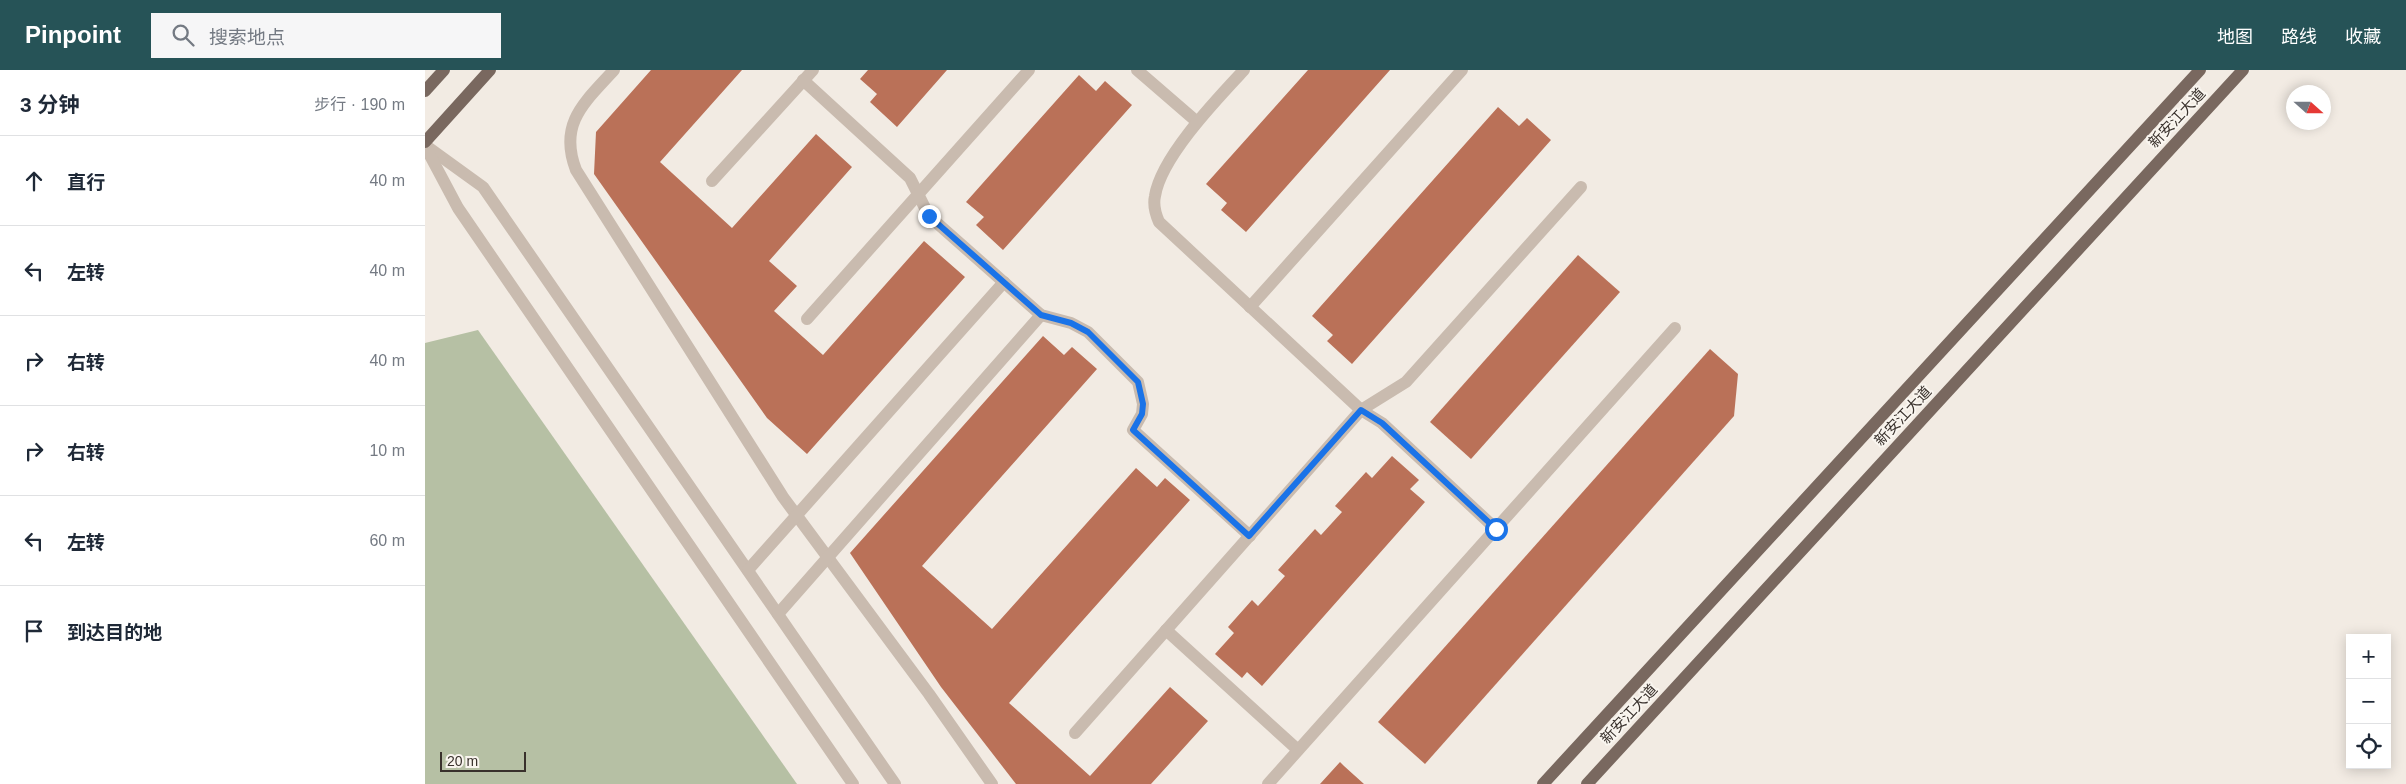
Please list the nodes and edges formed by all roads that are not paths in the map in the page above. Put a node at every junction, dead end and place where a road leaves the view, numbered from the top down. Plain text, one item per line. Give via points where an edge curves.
1 (444, 70) edge
2 (491, 70) edge
3 (614, 70) edge
4 (813, 70) edge
5 (1029, 70) edge
6 (1137, 70) edge
7 (1244, 70) edge
8 (1462, 70) edge
9 (2200, 70) edge
10 (2243, 70) edge
11 (803, 80) junction
12 (425, 91) edge
13 (1196, 121) junction
14 (425, 144) edge
15 (711, 181) dead end
16 (1581, 187) dead end
17 (918, 194) junction
18 (1004, 282) junction
19 (1250, 307) junction
20 (1041, 315) junction
21 (807, 320) dead end
22 (1675, 328) dead end
23 (1361, 410) junction
24 (797, 515) junction
25 (1496, 529) junction
26 (1249, 536) junction
27 (828, 557) junction
28 (749, 570) junction
29 (778, 614) junction
30 (1166, 630) junction
31 (1075, 733) dead end
32 (1299, 750) junction
33 (853, 784) edge
34 (895, 784) edge
35 (991, 784) edge
36 (1268, 784) edge
37 (1543, 784) edge
38 (1587, 784) edge

1 - 12 main road
2 - 14 main road
3 - 24 street via 581,106 574,119 569,146 576,170
4 - 11 street
5 - 17 street
6 - 13 street
7 - 13 street
8 - 19 street
9 - 37 main road, 新安江大道
10 - 38 main road, 新安江大道
11 - 15 street
11 - 17 street via 910,178
13 - 19 street via 1157,185 1155,213 1159,222
14 - 28 street via 483,187
14 - 33 street via 458,208
16 - 23 street via 1406,382
17 - 18 street via 929,216
17 - 21 street
18 - 20 street
18 - 24 street
19 - 23 street
20 - 26 street via 1071,323 1088,332 1138,382 1142,414 1133,430
20 - 27 street
22 - 25 street
23 - 25 street via 1382,423
23 - 26 street
24 - 27 street
24 - 28 street
25 - 32 street
26 - 30 street
27 - 29 street
27 - 35 street
28 - 29 street
29 - 34 street
30 - 31 street
30 - 32 street
32 - 36 street

